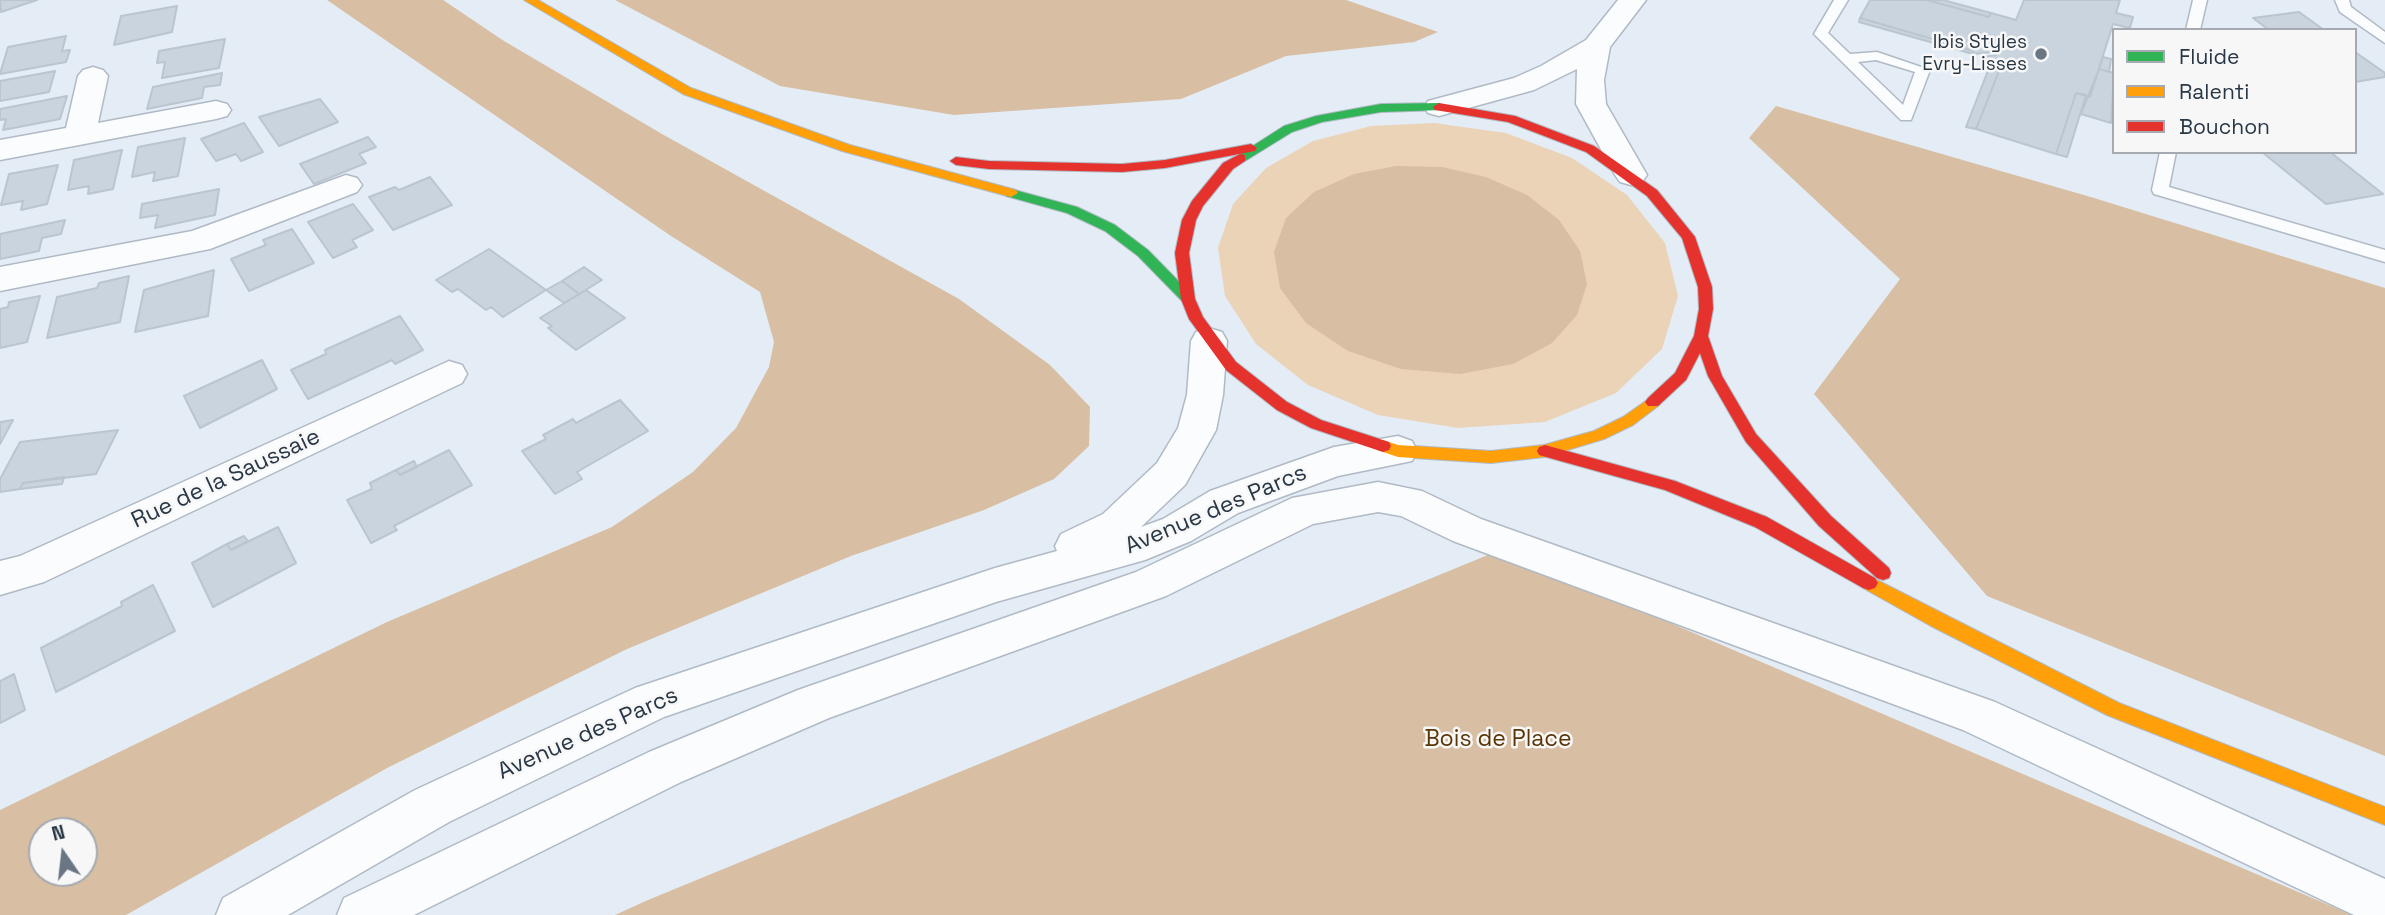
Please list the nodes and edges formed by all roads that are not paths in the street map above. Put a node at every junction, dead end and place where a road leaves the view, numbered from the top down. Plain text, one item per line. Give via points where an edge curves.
1 (530, 0) edge
2 (1632, 0) edge
3 (1841, 0) edge
4 (2200, 0) edge
5 (2342, 0) edge
6 (2366, 24) junction
7 (2193, 28) edge
8 (2385, 30) edge
9 (2385, 39) edge
10 (1596, 46) junction
11 (1847, 60) junction
12 (93, 76) dead end
13 (1439, 107) junction
14 (216, 110) dead end
15 (80, 135) junction
16 (846, 148) junction
17 (1253, 148) junction
18 (0, 150) edge
19 (2168, 154) edge
20 (1631, 175) junction
21 (346, 185) dead end
22 (240, 192) dead end
23 (264, 216) junction
24 (2385, 256) edge
25 (0, 279) edge
26 (1188, 299) junction
27 (1701, 336) junction
28 (1209, 341) junction
29 (449, 374) dead end
30 (1544, 450) junction
31 (1398, 451) junction
32 (0, 578) edge
33 (995, 585) junction
34 (1937, 621) junction
35 (2385, 816) edge
36 (2385, 905) edge
37 (241, 915) edge
38 (362, 915) edge

1 - 16 main road via 687,91
2 - 10 street
3 - 11 lane via 1821,34
4 - 7 lane
5 - 6 lane via 2345,9
6 - 8 lane
6 - 9 lane
10 - 13 street via 1524,84
10 - 20 street via 1589,80 1591,104
11 - 11 lane via 1857,69 1906,117 1923,70 1877,56
12 - 15 street
13 - 17 main road via 1348,112 1288,130
13 - 20 main road via 1537,127 1590,149
14 - 15 street
15 - 18 street
16 - 17 main road via 989,166 1091,168 1165,164
16 - 26 main road via 1072,210 1110,228 1143,253
17 - 26 main road via 1205,191 1189,220 1182,253
19 - 24 lane via 2160,190
20 - 27 main road via 1674,217 1699,262 1706,309
21 - 23 street
22 - 23 street
23 - 25 street via 198,241
26 - 28 main road
27 - 30 main road via 1681,376 1628,421 1599,435
27 - 34 main road via 1715,376 1751,438 1825,522
28 - 31 main road via 1231,366 1282,406 1316,424
28 - 33 street, Avenue des Parcs via 1197,430 1171,474 1117,525
29 - 32 street, Rue de la Saussaie via 29,570
30 - 31 main road via 1491,457
30 - 34 main road via 1669,485 1760,522
31 - 33 street, Avenue des Parcs via 1334,462 1224,502 1177,530 1131,548
33 - 37 street, Avenue des Parcs via 651,702 432,806
34 - 35 main road via 2113,709
36 - 38 street via 1979,716 1467,530 1408,502 1378,497 1306,509 1150,584 814,704 665,767

